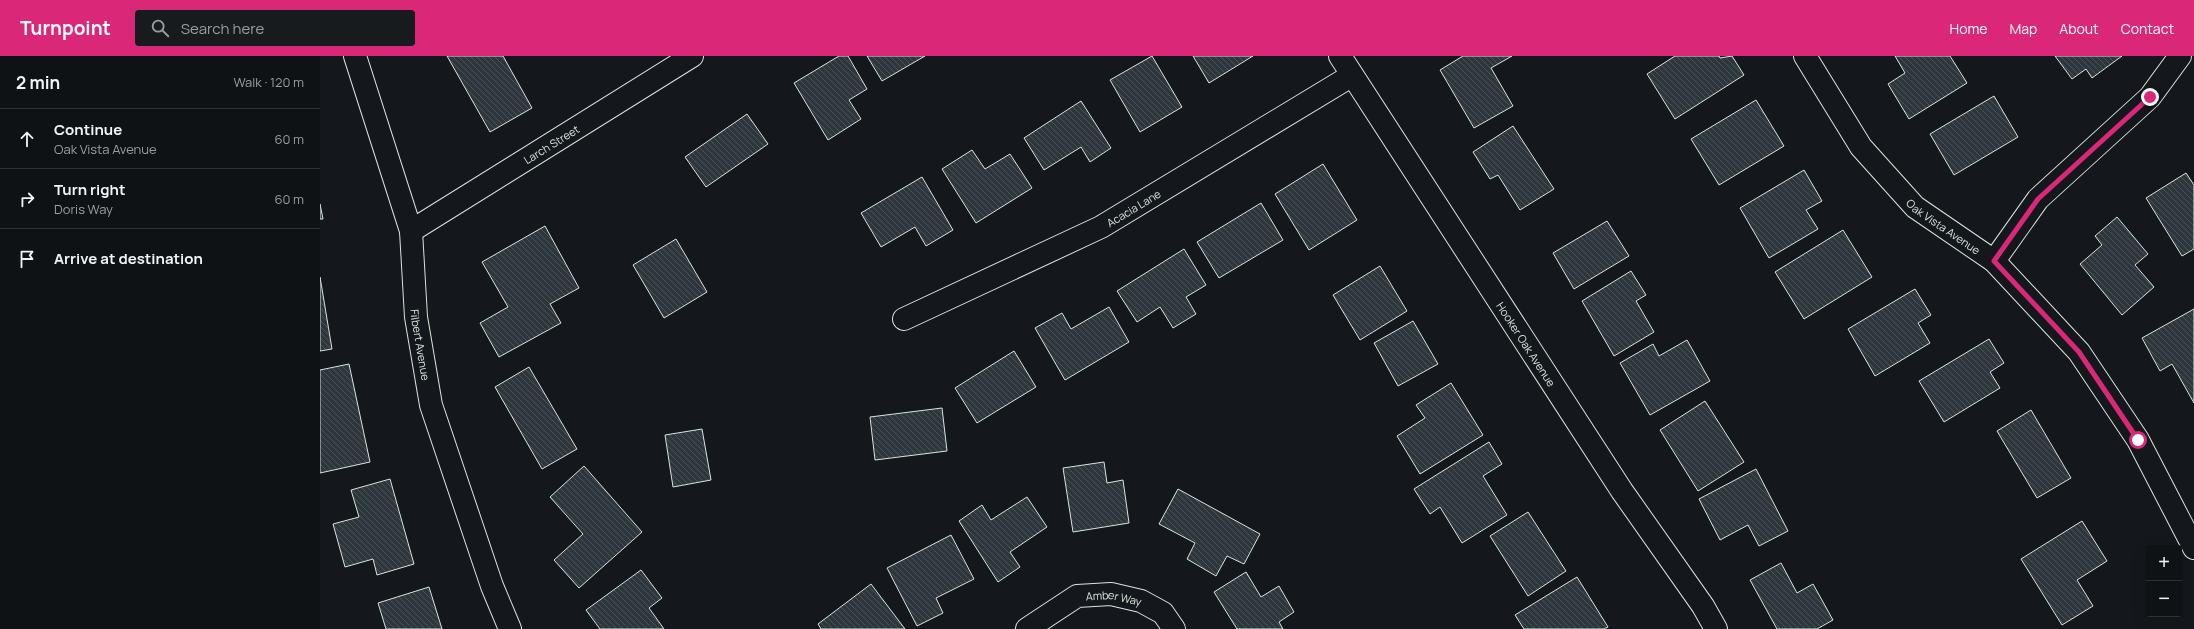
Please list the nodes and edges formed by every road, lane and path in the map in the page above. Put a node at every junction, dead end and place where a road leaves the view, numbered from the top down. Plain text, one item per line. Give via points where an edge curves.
1 (355, 56) edge
2 (692, 56) edge
3 (1340, 56) edge
4 (1805, 56) edge
5 (2180, 56) edge
6 (1351, 76) junction
7 (411, 231) junction
8 (1994, 261) junction
9 (904, 320) dead end
10 (2194, 548) edge
11 (510, 629) edge
12 (1027, 629) edge
13 (1174, 629) edge
14 (1716, 629) edge

1 - 7 street, Filbert Avenue
2 - 7 street, Larch Street
3 - 6 street, Hooker Oak Avenue
4 - 8 street, Oak Vista Avenue via 1861,147 1915,207
5 - 8 street via 2150,97 2038,199
6 - 9 street, Acacia Lane via 1101,227
6 - 14 street, Hooker Oak Avenue via 1622,492 1703,606
7 - 11 street, Filbert Avenue via 416,317 431,406 492,586
8 - 10 street, Oak Vista Avenue via 2079,352 2138,440
12 - 13 street, Amber Way via 1077,596 1111,594 1142,601 1163,613

